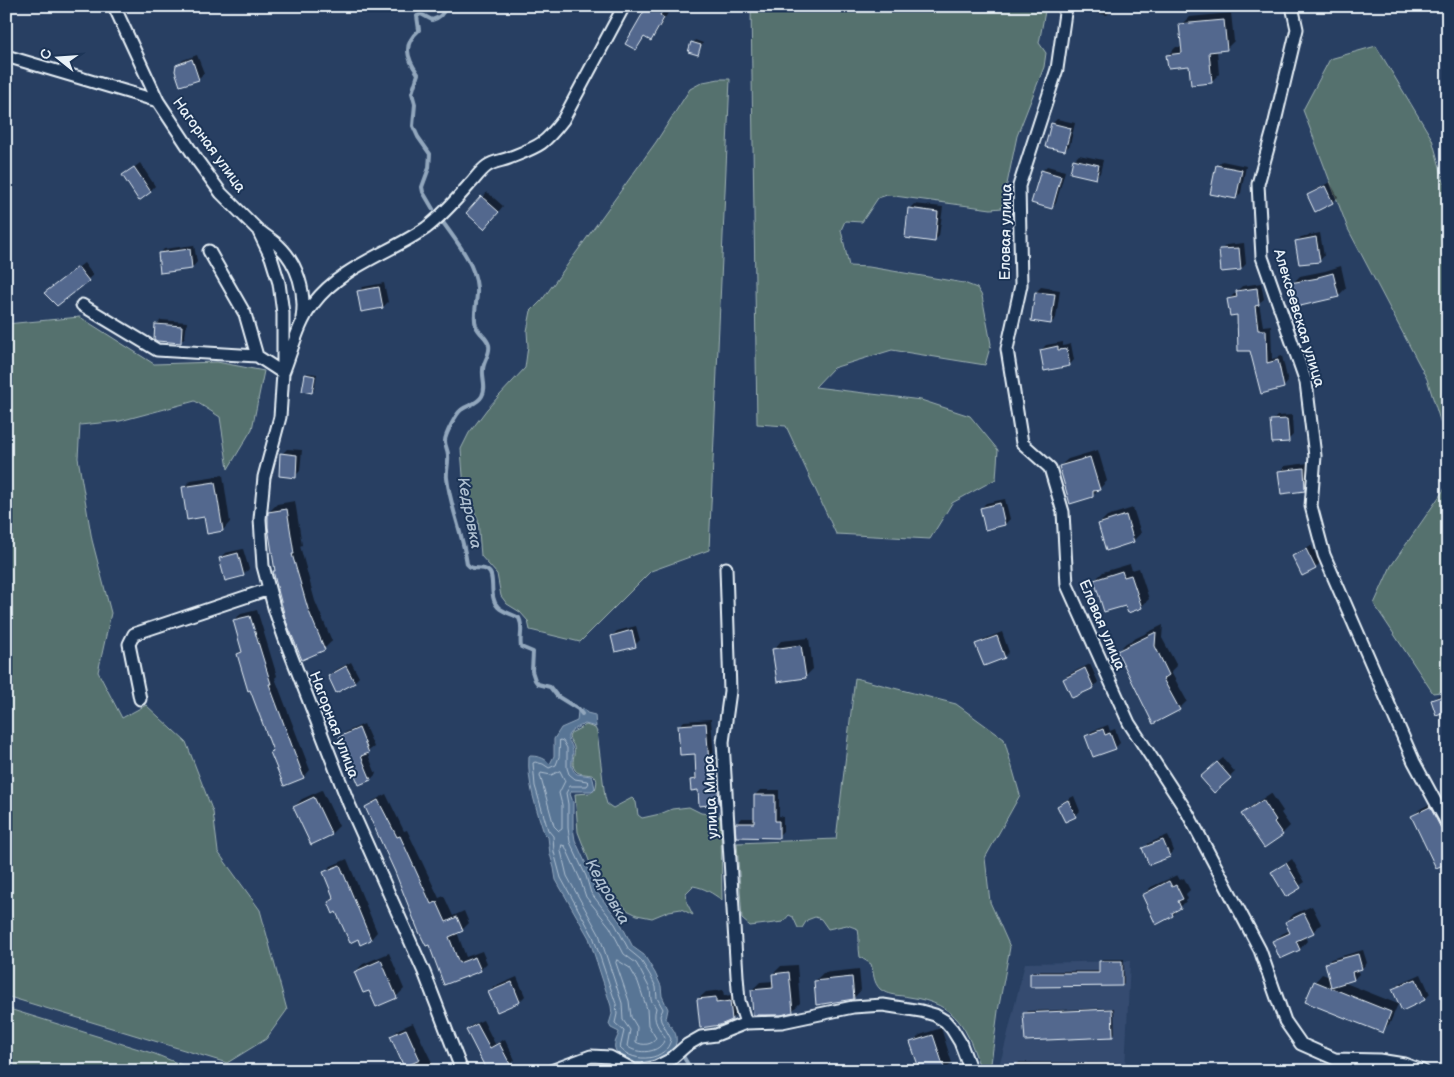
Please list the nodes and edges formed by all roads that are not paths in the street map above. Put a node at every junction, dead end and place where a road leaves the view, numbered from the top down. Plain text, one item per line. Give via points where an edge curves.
1 (114, 6) edge
2 (624, 6) edge
3 (1066, 6) edge
4 (1292, 6) edge
5 (6, 56) edge
6 (158, 100) junction
7 (258, 230) junction
8 (209, 251) dead end
9 (82, 305) dead end
10 (301, 325) junction
11 (257, 356) junction
12 (283, 373) junction
13 (726, 568) dead end
14 (269, 589) junction
15 (140, 699) dead end
16 (1448, 825) edge
17 (746, 1023) junction
18 (462, 1071) edge
19 (551, 1071) edge
20 (971, 1071) edge
21 (1423, 1071) edge

1 - 6 street, Нагорная улица
2 - 10 street, Нагорная улица via 552,135 530,150 487,166 427,227 326,289
3 - 21 street, Еловая улица via 1056,69 1019,186 1020,285 1007,349 1022,443 1050,468 1063,512 1067,585 1129,723 1187,812 1260,950 1285,1021 1301,1044 1335,1058 1379,1060
4 - 16 street, Алексеевская улица via 1297,29 1258,184 1262,257 1306,382 1315,456 1312,506 1324,555 1414,762
5 - 6 street, Нагорная улица
6 - 7 street, Нагорная улица via 221,193
7 - 10 street via 280,246 294,267 302,293
7 - 12 street, Нагорная улица via 271,257 282,296
8 - 11 street via 245,314
9 - 11 street via 157,350
10 - 12 street, Нагорная улица
11 - 12 street
12 - 14 street, Нагорная улица via 280,417 261,499 260,543
13 - 17 street, улица Мира via 730,690 723,742 737,976
14 - 15 street via 134,634 129,644
14 - 18 street, Нагорная улица via 284,637 349,804 421,964
17 - 19 street via 716,1035 701,1036 656,1067 634,1070 610,1057 591,1056
17 - 20 street via 782,1022 866,1005 921,1011 935,1015 952,1029

